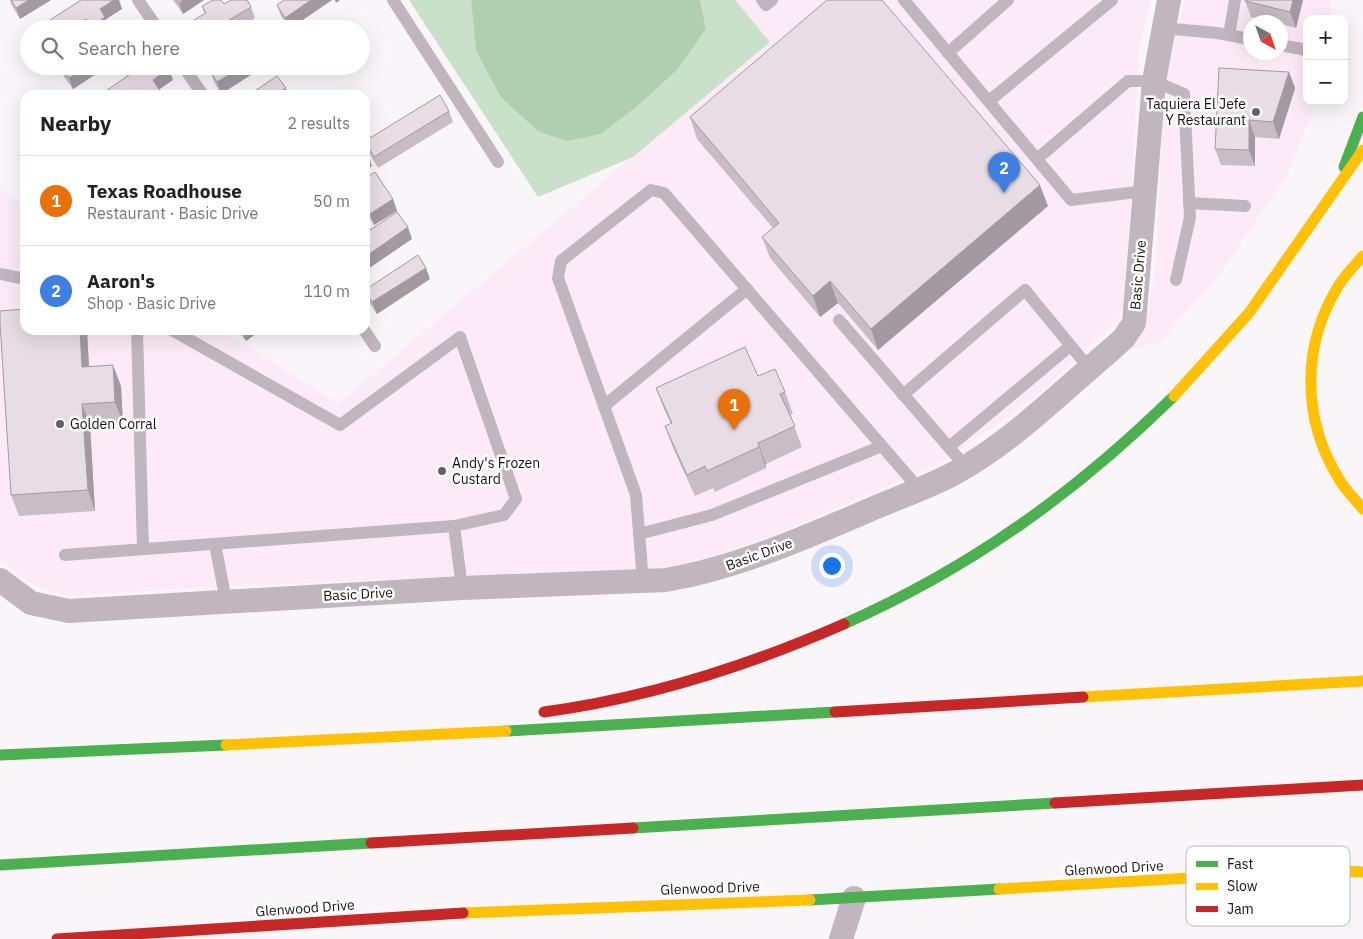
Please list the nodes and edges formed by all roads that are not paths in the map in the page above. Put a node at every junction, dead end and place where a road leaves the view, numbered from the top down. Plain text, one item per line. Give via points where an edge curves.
1 (138, 0) edge
2 (392, 0) edge
3 (762, 0) edge
4 (772, 0) edge
5 (904, 0) edge
6 (1008, 0) edge
7 (1112, 0) edge
8 (1168, 0) edge
9 (1235, 0) edge
10 (152, 20) edge
11 (1162, 28) junction
12 (1229, 35) junction
13 (1243, 38) edge
14 (1288, 46) edge
15 (1303, 49) edge
16 (948, 53) junction
17 (189, 75) edge
18 (1154, 81) junction
19 (199, 90) edge
20 (989, 101) junction
21 (1363, 117) edge
22 (1363, 150) edge
23 (1036, 159) junction
24 (498, 162) dead end
25 (1338, 184) junction
26 (1145, 191) junction
27 (1189, 203) junction
28 (1245, 206) dead end
29 (1363, 256) edge
30 (0, 274) edge
31 (20, 278) edge
32 (1176, 280) dead end
33 (747, 289) junction
34 (839, 320) dead end
35 (137, 335) edge
36 (181, 335) edge
37 (367, 335) edge
38 (374, 346) dead end
39 (1070, 346) junction
40 (1089, 368) junction
41 (903, 395) junction
42 (604, 406) junction
43 (882, 446) junction
44 (949, 447) junction
45 (965, 466) junction
46 (919, 489) junction
47 (1363, 509) edge
48 (454, 526) junction
49 (639, 534) junction
50 (215, 544) junction
51 (143, 549) junction
52 (65, 554) dead end
53 (1, 582) edge
54 (643, 582) junction
55 (462, 588) junction
56 (226, 601) junction
57 (1363, 681) edge
58 (530, 714) dead end
59 (491, 720) dead end
60 (363, 738) junction
61 (0, 755) edge
62 (1363, 785) edge
63 (1328, 788) junction
64 (1363, 793) edge
65 (0, 865) edge
66 (1350, 871) edge
67 (1363, 872) edge
68 (1186, 878) edge
69 (854, 898) junction
70 (57, 939) edge
71 (840, 939) edge

1 - 10 lane
2 - 24 lane
3 - 4 lane via 766,5
5 - 16 lane
6 - 16 lane
7 - 20 lane
8 - 11 street, Basic Drive
9 - 12 lane
11 - 12 lane
11 - 18 street, Basic Drive
12 - 13 lane
14 - 15 lane
16 - 20 lane
17 - 19 lane
18 - 23 lane via 1128,81
18 - 26 street, Basic Drive
18 - 27 lane via 1184,94
20 - 23 lane
21 - 25 main road
22 - 25 main road
23 - 26 lane via 1071,200
25 - 58 main road via 1288,260 1233,333 1185,385 1116,450 1006,536 897,599 790,647 692,680 608,703
26 - 40 street, Basic Drive via 1134,324 1124,338
27 - 28 lane
27 - 32 lane via 1190,218
29 - 47 main road via 1346,273 1322,317 1313,343 1308,388 1317,436 1328,464
30 - 31 lane
33 - 42 lane
33 - 42 lane via 664,193 651,190 561,261 558,278
33 - 43 lane
34 - 41 lane
35 - 51 lane
36 - 48 lane via 340,424 460,337 516,499 504,515
37 - 38 lane
39 - 40 lane
39 - 41 lane via 1025,290
39 - 44 lane
40 - 45 street, Basic Drive via 1012,434
41 - 44 lane
42 - 49 lane via 636,495
43 - 46 lane
43 - 49 lane via 712,515
44 - 45 lane
45 - 46 street, Basic Drive
46 - 54 street, Basic Drive via 814,534 717,569
48 - 50 lane
48 - 55 lane
49 - 54 lane
50 - 51 lane
50 - 56 lane
51 - 52 lane
53 - 56 street, Basic Drive via 32,603 69,611
54 - 55 street, Basic Drive
55 - 56 street, Basic Drive
57 - 60 main road
59 - 60 main road
60 - 61 main road
62 - 63 main road
63 - 64 main road
63 - 65 main road
66 - 67 main road, Glenwood Drive
68 - 69 main road, Glenwood Drive
69 - 70 main road, Glenwood Drive via 510,910
69 - 71 street

